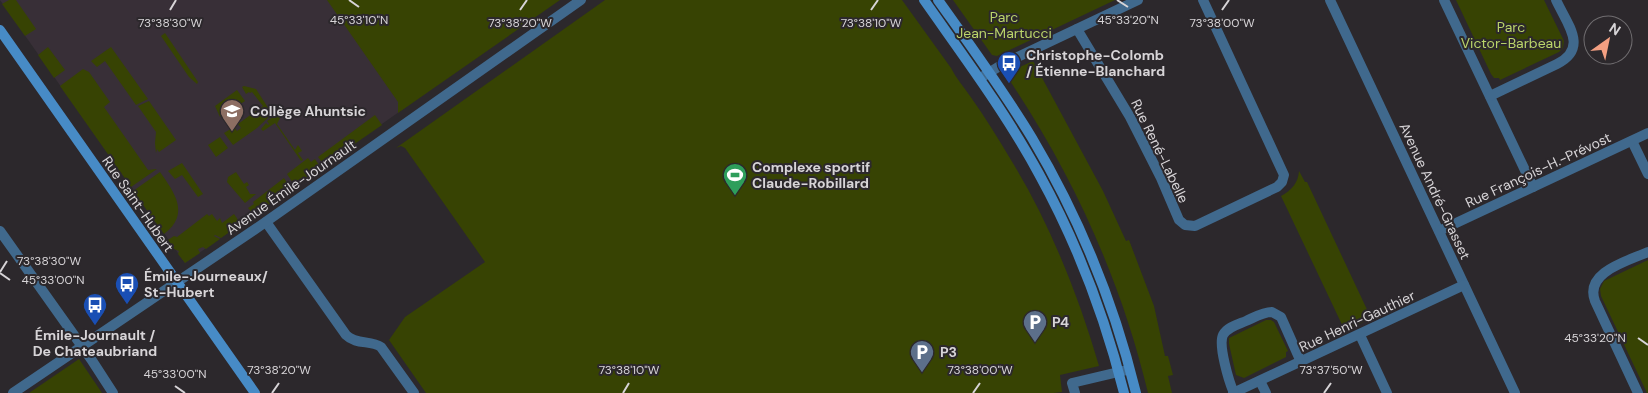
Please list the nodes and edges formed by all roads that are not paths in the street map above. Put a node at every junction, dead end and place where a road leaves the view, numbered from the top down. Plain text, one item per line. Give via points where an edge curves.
1 (581, 0) edge
2 (924, 0) edge
3 (938, 0) edge
4 (1138, 0) edge
5 (1203, 0) edge
6 (1330, 0) edge
7 (1444, 0) edge
8 (1556, 0) edge
9 (1077, 29) junction
10 (0, 30) edge
11 (989, 72) junction
12 (979, 79) junction
13 (1490, 96) junction
14 (1648, 133) edge
15 (1632, 140) junction
16 (1648, 174) edge
17 (1533, 187) junction
18 (266, 222) junction
19 (0, 231) edge
20 (1439, 231) junction
21 (1648, 252) edge
22 (177, 283) junction
23 (1464, 285) junction
24 (1360, 335) junction
25 (81, 346) junction
26 (1301, 362) junction
27 (1130, 369) junction
28 (1118, 372) junction
29 (1260, 381) junction
30 (1074, 388) edge
31 (13, 393) edge
32 (113, 393) edge
33 (255, 393) edge
34 (414, 393) edge
35 (1124, 393) edge
36 (1136, 393) edge
37 (1234, 393) edge
38 (1266, 393) edge
39 (1387, 393) edge
40 (1515, 393) edge
41 (1638, 393) edge

1 - 18 street, Avenue Émile-Journault
2 - 12 main road
3 - 11 main road
4 - 9 street
5 - 9 street, Rue René-Labelle via 1284,175 1277,187 1195,226 1185,225 1179,220 1133,123
6 - 20 street, Avenue André-Grasset
7 - 13 street
8 - 13 street via 1574,39 1572,54
9 - 11 street
10 - 22 main road, Rue Saint-Hubert
11 - 12 street
11 - 27 main road via 1031,136 1073,214 1105,292
12 - 28 main road via 1025,149 1062,220 1095,297
13 - 17 street
14 - 15 street, Rue François-H.-Prévost
15 - 16 street
15 - 17 street, Rue François-H.-Prévost
17 - 20 street, Rue François-H.-Prévost
18 - 22 street, Avenue Émile-Journault
18 - 34 street via 346,336 382,347
19 - 25 street
20 - 23 street, Avenue André-Grasset
21 - 41 street via 1602,274 1595,281 1593,290 1595,301
22 - 25 street, Avenue Émile-Journault
22 - 33 main road, Rue Saint-Hubert
23 - 24 street, Rue Henri-Gauthier
23 - 40 street, Avenue André-Grasset
24 - 26 street, Rue Henri-Gauthier
24 - 39 street
25 - 31 street, Avenue Émile-Journault
25 - 32 street
26 - 29 street, Rue Henri-Gauthier
26 - 37 street via 1280,317 1272,312 1260,314 1231,328 1222,338
27 - 28 street
27 - 36 main road
28 - 30 street
28 - 35 main road
29 - 37 street, Rue Henri-Gauthier
29 - 38 street

